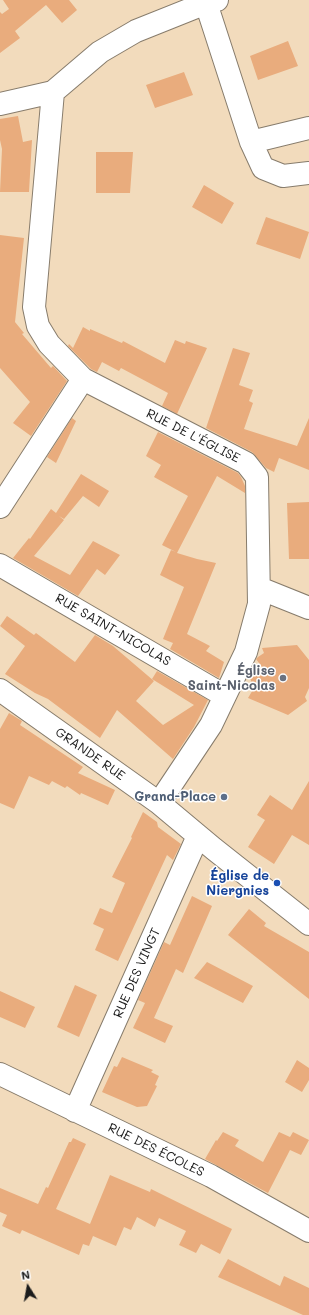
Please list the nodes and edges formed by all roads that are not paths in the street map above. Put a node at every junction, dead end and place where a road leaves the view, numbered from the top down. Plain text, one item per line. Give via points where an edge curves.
1 (212, 2) edge
2 (53, 92) junction
3 (0, 104) edge
4 (309, 128) edge
5 (251, 142) junction
6 (309, 173) edge
7 (83, 379) junction
8 (0, 507) edge
9 (0, 565) edge
10 (259, 588) junction
11 (309, 608) edge
12 (0, 690) edge
13 (225, 696) junction
14 (159, 803) junction
15 (198, 836) junction
16 (309, 924) edge
17 (0, 1074) edge
18 (75, 1111) junction
19 (309, 1231) edge

1 - 2 street via 136,31 100,52
1 - 5 street
2 - 3 street
2 - 7 street, RUE DE L'ÉGLISE via 34,307 38,326 50,344
4 - 5 street
5 - 6 street via 263,168 283,176
7 - 8 street
7 - 10 street, RUE DE L'ÉGLISE via 246,463 257,477
9 - 13 street, RUE SAINT-NICOLAS
10 - 11 street
10 - 13 street, RUE DE L'ÉGLISE via 259,604 246,652
12 - 14 street, GRANDE RUE
13 - 14 street, RUE DE L'ÉGLISE via 211,725
14 - 15 street, GRANDE RUE
15 - 16 street, GRANDE RUE
15 - 18 street, RUE DES VINGT
17 - 18 street, RUE DES ÉCOLES
18 - 19 street, RUE DES ÉCOLES via 211,1176

